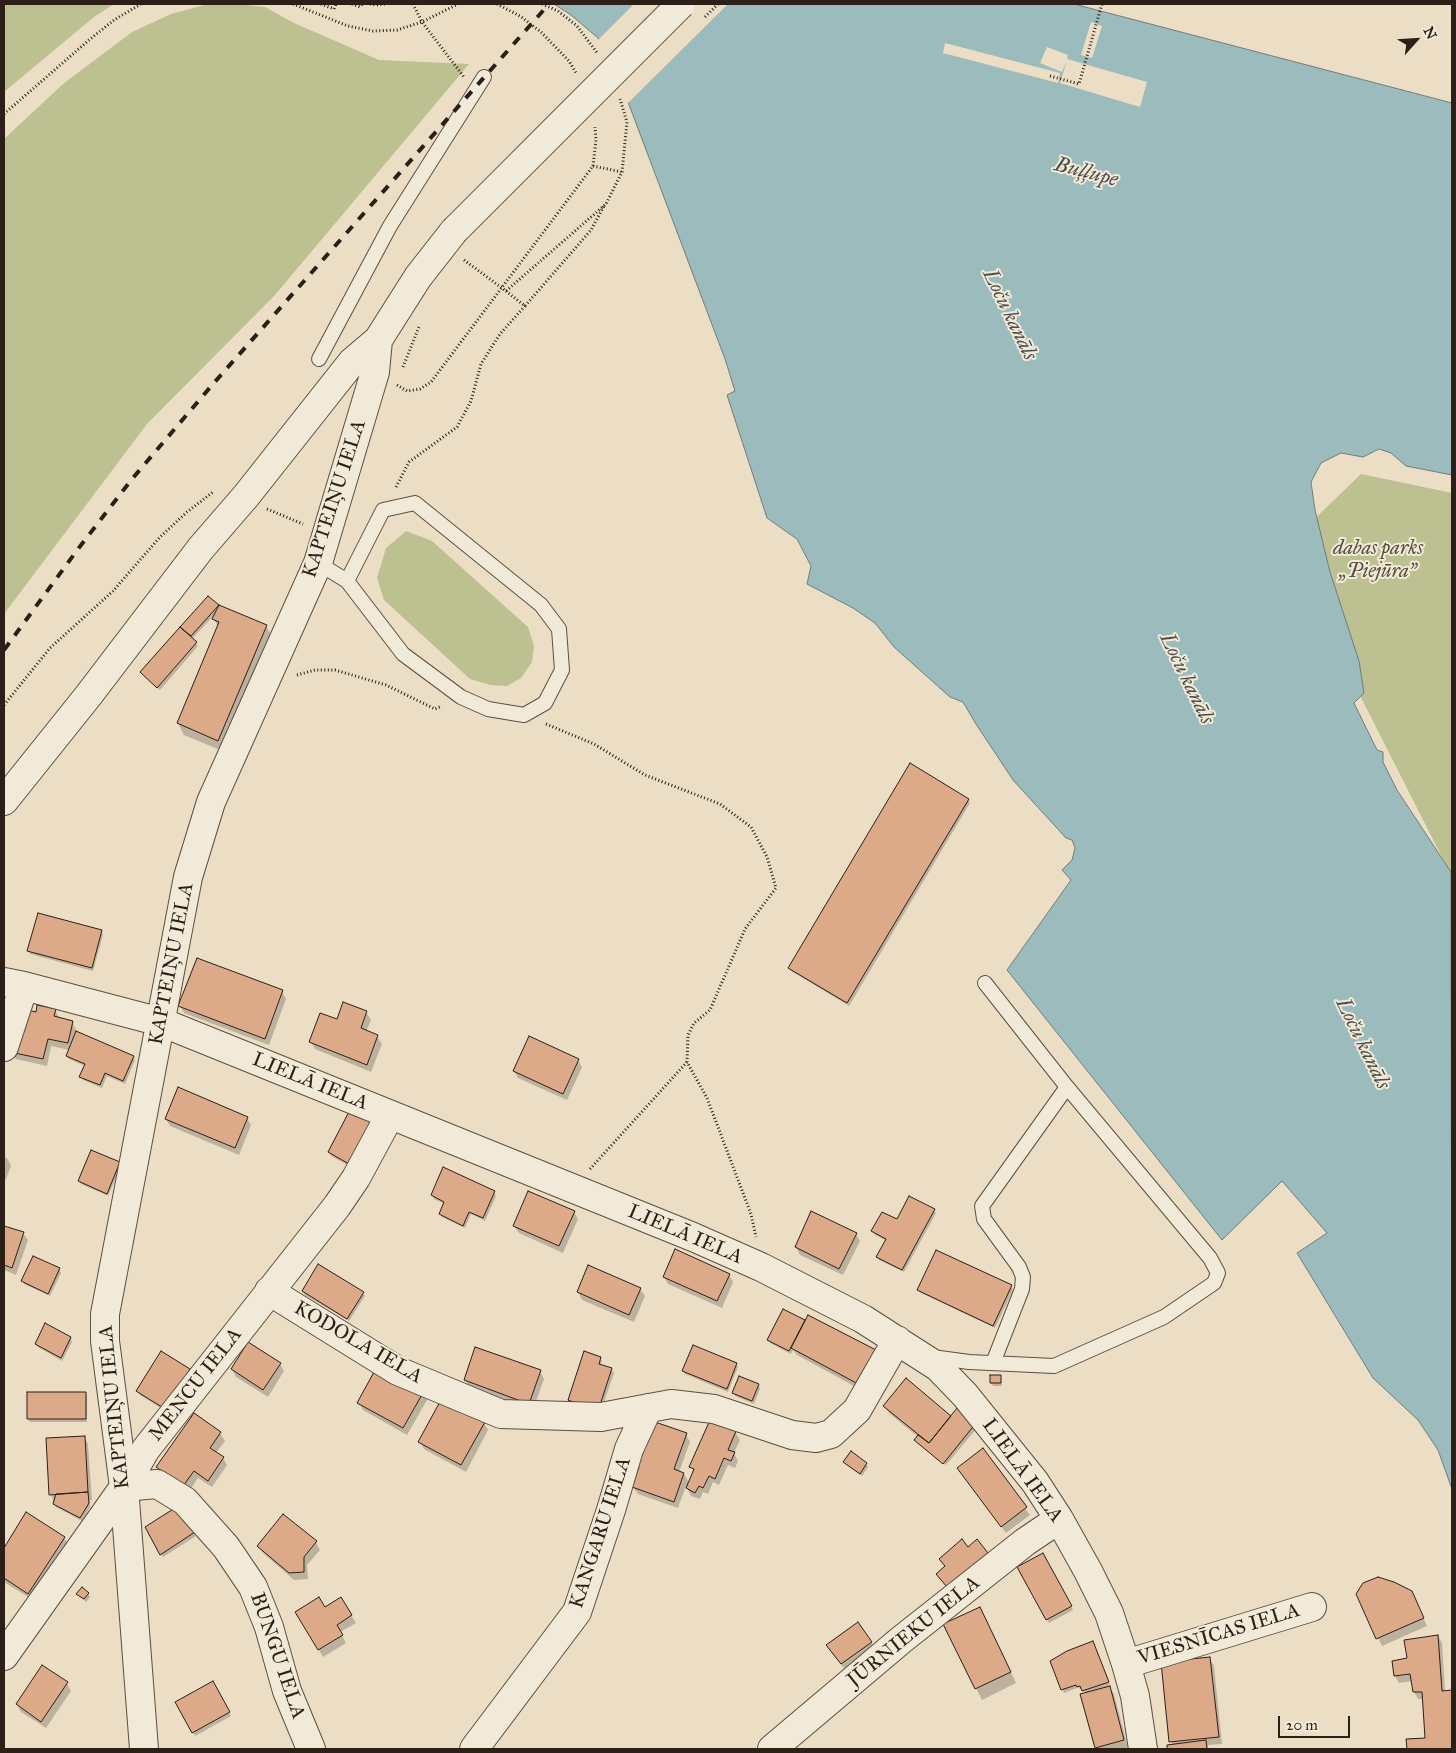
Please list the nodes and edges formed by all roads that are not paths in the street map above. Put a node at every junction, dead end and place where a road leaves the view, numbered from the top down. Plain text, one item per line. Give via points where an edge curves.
1 (681, 4) edge
2 (484, 77) dead end
3 (378, 340) junction
4 (319, 359) dead end
5 (318, 563) junction
6 (348, 581) junction
7 (4, 801) edge
8 (985, 983) dead end
9 (14, 984) edge
10 (161, 1022) junction
11 (4, 1047) edge
12 (1067, 1087) junction
13 (390, 1115) junction
14 (269, 1291) junction
15 (897, 1340) junction
16 (920, 1355) junction
17 (994, 1363) junction
18 (648, 1408) junction
19 (124, 1487) junction
20 (1058, 1519) junction
21 (1312, 1607) dead end
22 (4, 1656) edge
23 (1126, 1664) junction
24 (144, 1749) edge
25 (311, 1749) edge
26 (474, 1749) edge
27 (772, 1749) edge
28 (1143, 1749) edge

1 - 3 street, KAPTEIŅU IELA, bridge via 454,231 418,277
2 - 4 lane via 390,226
3 - 5 street, KAPTEIŅU IELA via 375,372
3 - 7 street via 352,362 201,548
5 - 6 lane
5 - 10 street, KAPTEIŅU IELA via 211,802 188,877
6 - 6 lane via 403,654 462,696 488,710 524,715 545,703 562,670 559,629 541,604 415,503 384,510
8 - 12 lane
9 - 10 street, LIELĀ IELA
9 - 11 street
10 - 13 street, LIELĀ IELA
10 - 19 street, KAPTEIŅU IELA via 105,1314 105,1341
12 - 17 lane via 982,1206 984,1219 1023,1277 1022,1289
12 - 17 lane via 1210,1258 1218,1273 1214,1283 1164,1317 1054,1366
13 - 14 street, MENCU IELA via 352,1185
13 - 15 street, LIELĀ IELA via 694,1237 761,1267
14 - 18 street, KODOLA IELA via 398,1371 500,1414 601,1417
14 - 19 street, MENCU IELA via 146,1449
15 - 16 street, LIELĀ IELA
15 - 18 street, KODOLA IELA via 857,1410 831,1434 824,1436 792,1435 714,1409 671,1404
16 - 17 lane
16 - 20 street, LIELĀ IELA via 938,1367 976,1409 1035,1482
18 - 26 street, KANGARU IELA via 629,1449 577,1612
19 - 22 street, MENCU IELA
19 - 24 street, KAPTEIŅU IELA
19 - 25 street, BUNGU IELA via 158,1484 184,1501 226,1547 253,1588 269,1627 287,1691
20 - 23 street, LIELĀ IELA via 1109,1613
20 - 27 street, JŪRNIEKU IELA via 901,1640
21 - 23 street, VIESNĪCAS IELA
23 - 28 street, LIELĀ IELA via 1135,1696

